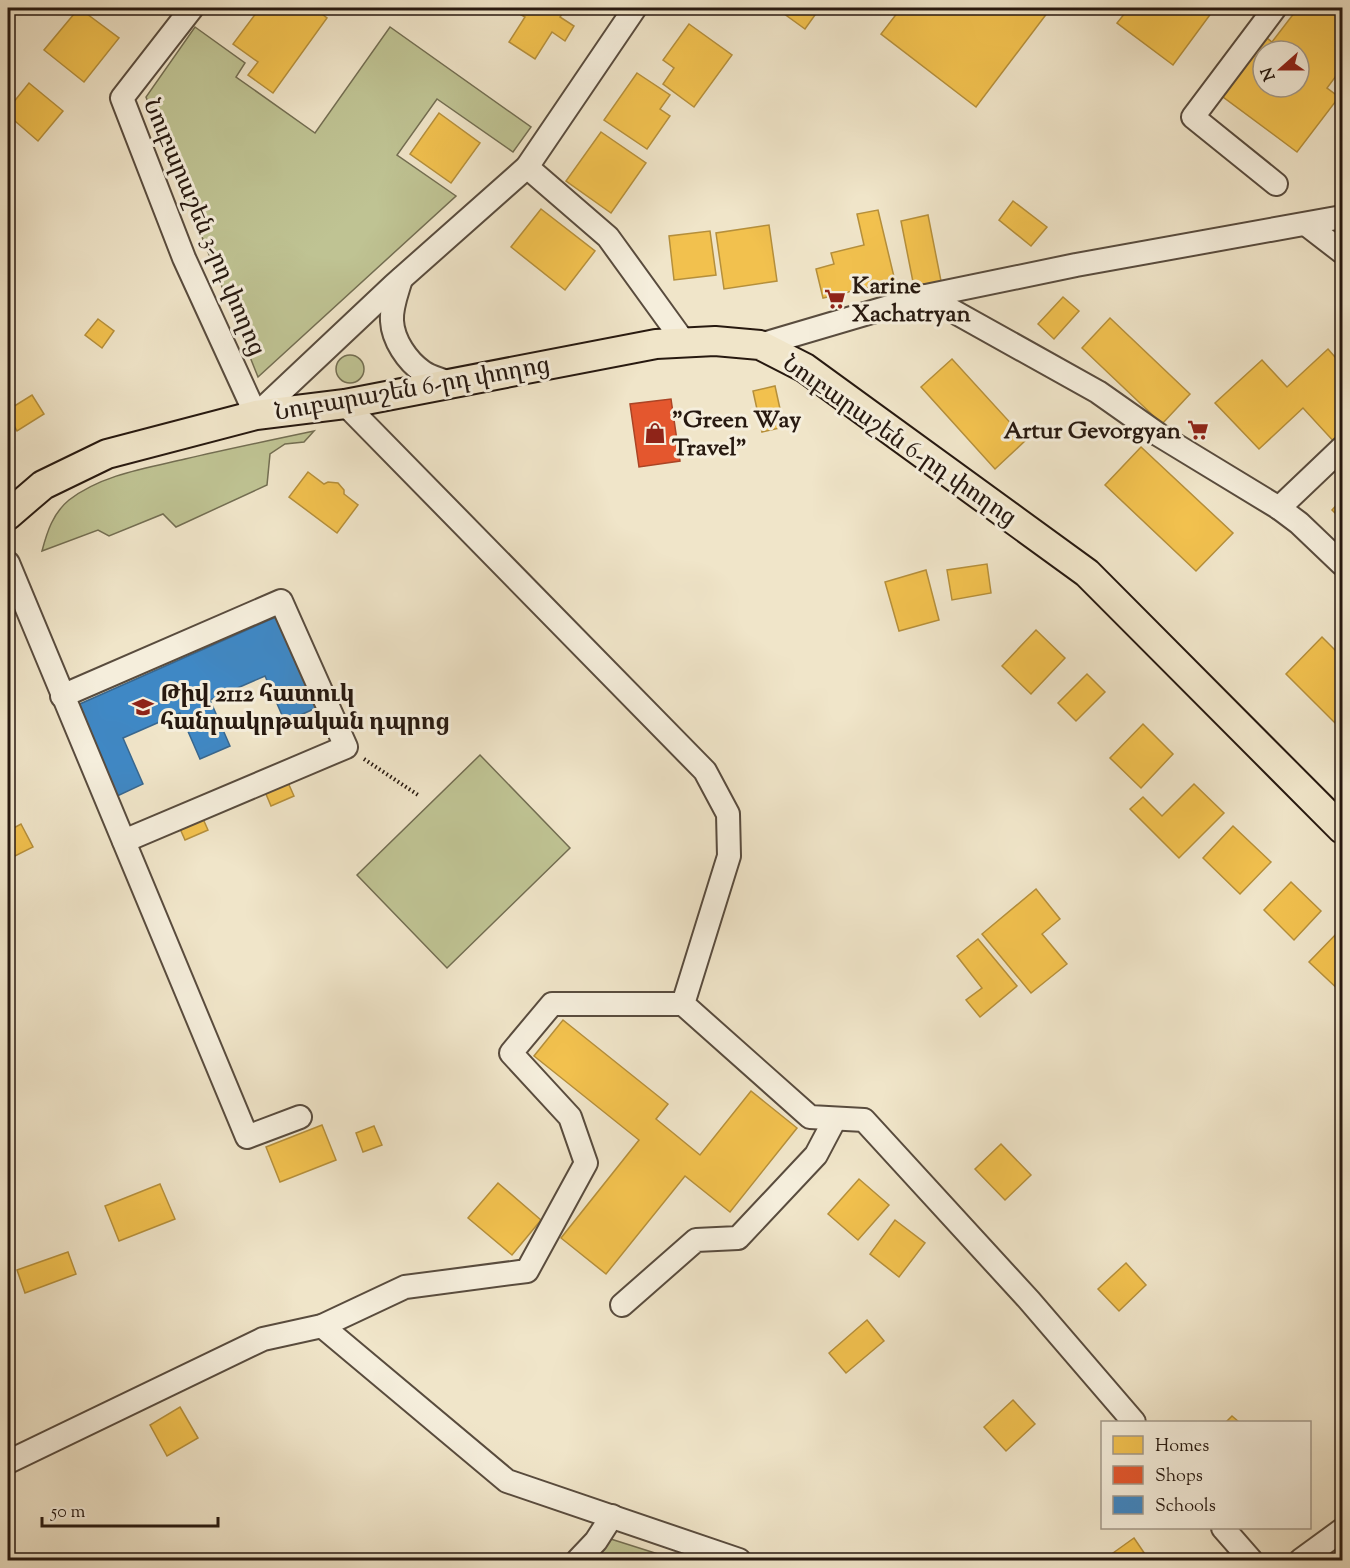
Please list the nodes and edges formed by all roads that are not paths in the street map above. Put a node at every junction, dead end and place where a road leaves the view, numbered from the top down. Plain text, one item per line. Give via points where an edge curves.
1 (192, 8) edge
2 (634, 8) edge
3 (1275, 8) edge
4 (527, 167) junction
5 (1276, 184) dead end
6 (1342, 217) edge
7 (1307, 225) junction
8 (1342, 252) edge
9 (401, 279) junction
10 (927, 296) junction
11 (684, 342) junction
12 (760, 345) junction
13 (448, 383) junction
14 (345, 404) junction
15 (256, 415) junction
16 (1342, 448) edge
17 (1279, 508) junction
18 (8, 514) edge
19 (8, 563) edge
20 (1342, 564) edge
21 (62, 696) junction
22 (1342, 829) edge
23 (124, 841) junction
24 (683, 1004) junction
25 (300, 1117) dead end
26 (835, 1119) junction
27 (622, 1305) dead end
28 (322, 1326) junction
29 (1133, 1421) edge
30 (8, 1462) edge
31 (612, 1516) junction
32 (1225, 1529) edge
33 (1342, 1530) edge
34 (578, 1560) edge
35 (740, 1560) edge
36 (1251, 1560) edge
37 (1301, 1560) edge

1 - 15 street, Նուբարաշեն 3-րդ փողոց via 122,98 184,258
2 - 4 street
3 - 5 street via 1193,117
4 - 9 street
4 - 11 street via 608,237
6 - 7 street
7 - 8 street
7 - 10 street via 1076,265
9 - 13 street via 393,304 396,338 414,365
9 - 15 street
10 - 12 street
10 - 17 street via 1098,392
11 - 12 main road, Նուբարաշեն 6-րդ փողոց
11 - 13 main road, Նուբարաշեն 6-րդ փողոց
12 - 22 main road, Նուբարաշեն 6-րդ փողոց via 805,369 1087,573
13 - 14 main road, Նուբարաշեն 6-րդ փողոց
14 - 15 main road, Նուբարաշեն 6-րդ փողոց
14 - 24 street via 705,771 728,814 729,856
15 - 18 main road, Նուբարաշեն 6-րդ փողոց via 107,454 43,486
16 - 17 street
17 - 20 street
19 - 21 street
21 - 23 street
21 - 23 street via 282,601 346,747
23 - 25 street via 247,1137
24 - 26 street via 810,1117
24 - 28 street via 552,1004 512,1053 570,1117 586,1163 527,1271 405,1287
26 - 27 street via 816,1155 738,1238 696,1240
26 - 29 street via 864,1120 1029,1300
28 - 30 street via 263,1339
28 - 31 street via 507,1481
31 - 34 street
31 - 35 street
32 - 36 street
33 - 37 street

